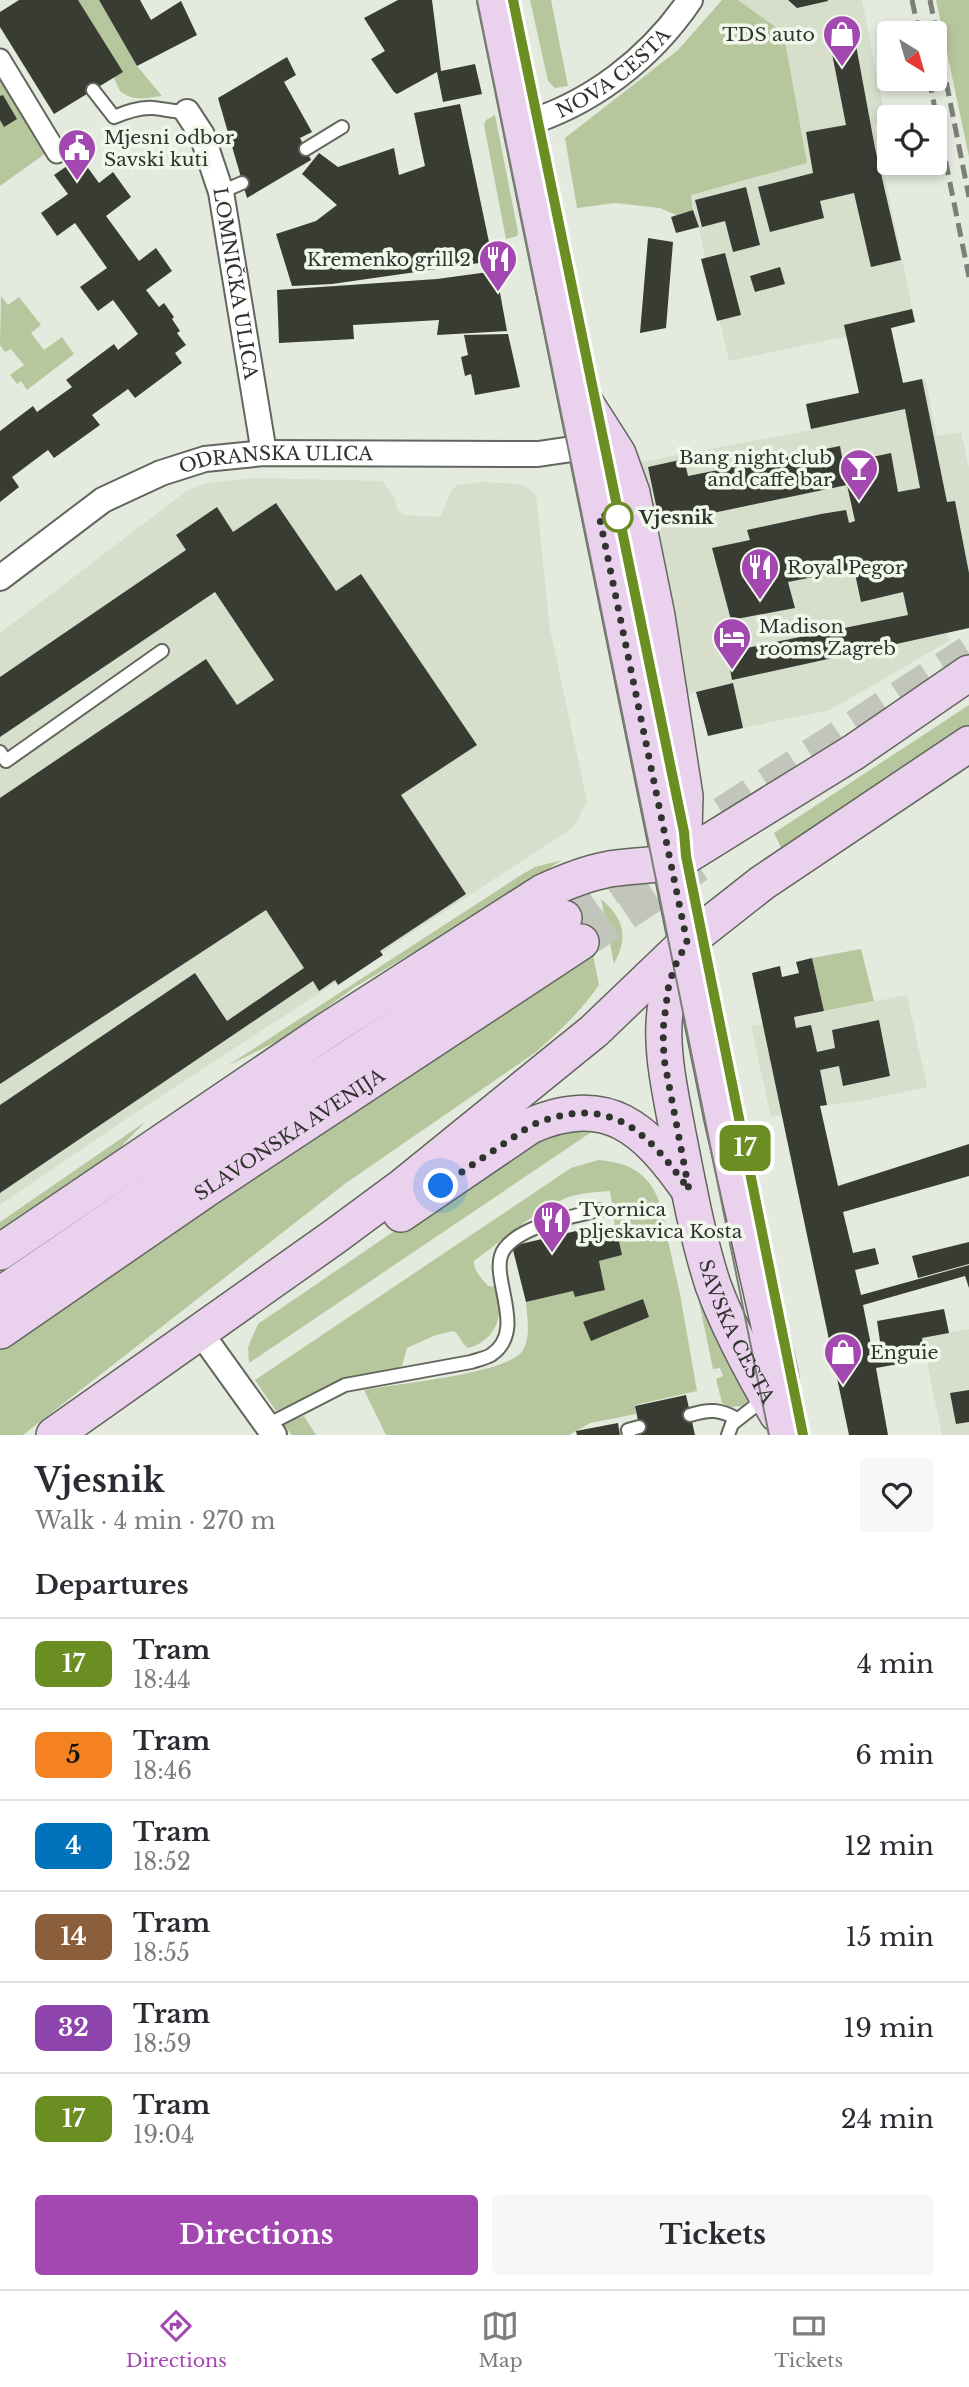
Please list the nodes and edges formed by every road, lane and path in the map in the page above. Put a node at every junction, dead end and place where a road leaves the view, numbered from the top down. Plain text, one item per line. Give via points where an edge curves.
1 (495, 0) edge
2 (690, 0) edge
3 (0, 60) edge
4 (93, 90) dead end
5 (187, 112) joint
6 (521, 125) junction
7 (342, 127) dead end
8 (306, 149) dead end
9 (57, 153) dead end
10 (573, 385) junction
11 (586, 447) junction
12 (264, 453) junction
13 (0, 578) edge
14 (162, 651) dead end
15 (969, 673) edge
16 (969, 744) edge
17 (0, 752) edge
18 (671, 863) junction
19 (687, 942) junction
20 (689, 1190) junction
21 (599, 1210) dead end
22 (0, 1252) edge
23 (0, 1295) edge
24 (246, 1299) junction
25 (0, 1331) edge
26 (200, 1332) junction
27 (757, 1378) junction
28 (690, 1415) dead end
29 (737, 1419) junction
30 (271, 1430) edge
31 (786, 1432) edge
32 (54, 1435) edge
33 (728, 1435) edge

1 - 6 main road, SAVSKA CESTA
2 - 6 street, NOVA CESTA via 636,62 569,108
3 - 9 street
4 - 5 lane, LOMNIČKA ULICA via 114,117 136,109
5 - 12 street, LOMNIČKA ULICA via 232,188
6 - 10 main road, SAVSKA CESTA
7 - 8 lane
10 - 11 main road, SAVSKA CESTA
10 - 18 main road via 618,454 643,537 685,796 684,832
11 - 12 street, ODRANSKA ULICA via 538,454
11 - 18 main road, SAVSKA CESTA
12 - 13 street, ODRANSKA ULICA via 205,459 126,488 103,500
14 - 17 lane via 6,761
15 - 18 main road via 854,752
16 - 19 main road via 778,871
18 - 19 main road, SAVSKA CESTA
18 - 22 main road via 607,869 543,892 326,1031
19 - 20 main road, SAVSKA CESTA via 671,978 663,1030 664,1059
19 - 24 main road via 594,1031 443,1154
19 - 31 main road, SAVSKA CESTA via 780,1374
20 - 24 main road via 666,1157 632,1127 595,1114 559,1116 530,1126 306,1281
20 - 27 main road, SAVSKA CESTA via 714,1286
21 - 30 lane via 550,1223 505,1247 499,1270 507,1300 507,1328 491,1355 345,1385
23 - 25 main road, SLAVONSKA AVENIJA via 280,1103 573,930
24 - 26 main road
26 - 30 street
26 - 32 main road
27 - 29 lane via 755,1406
27 - 31 main road, SAVSKA CESTA
28 - 29 lane via 715,1410
29 - 33 lane

